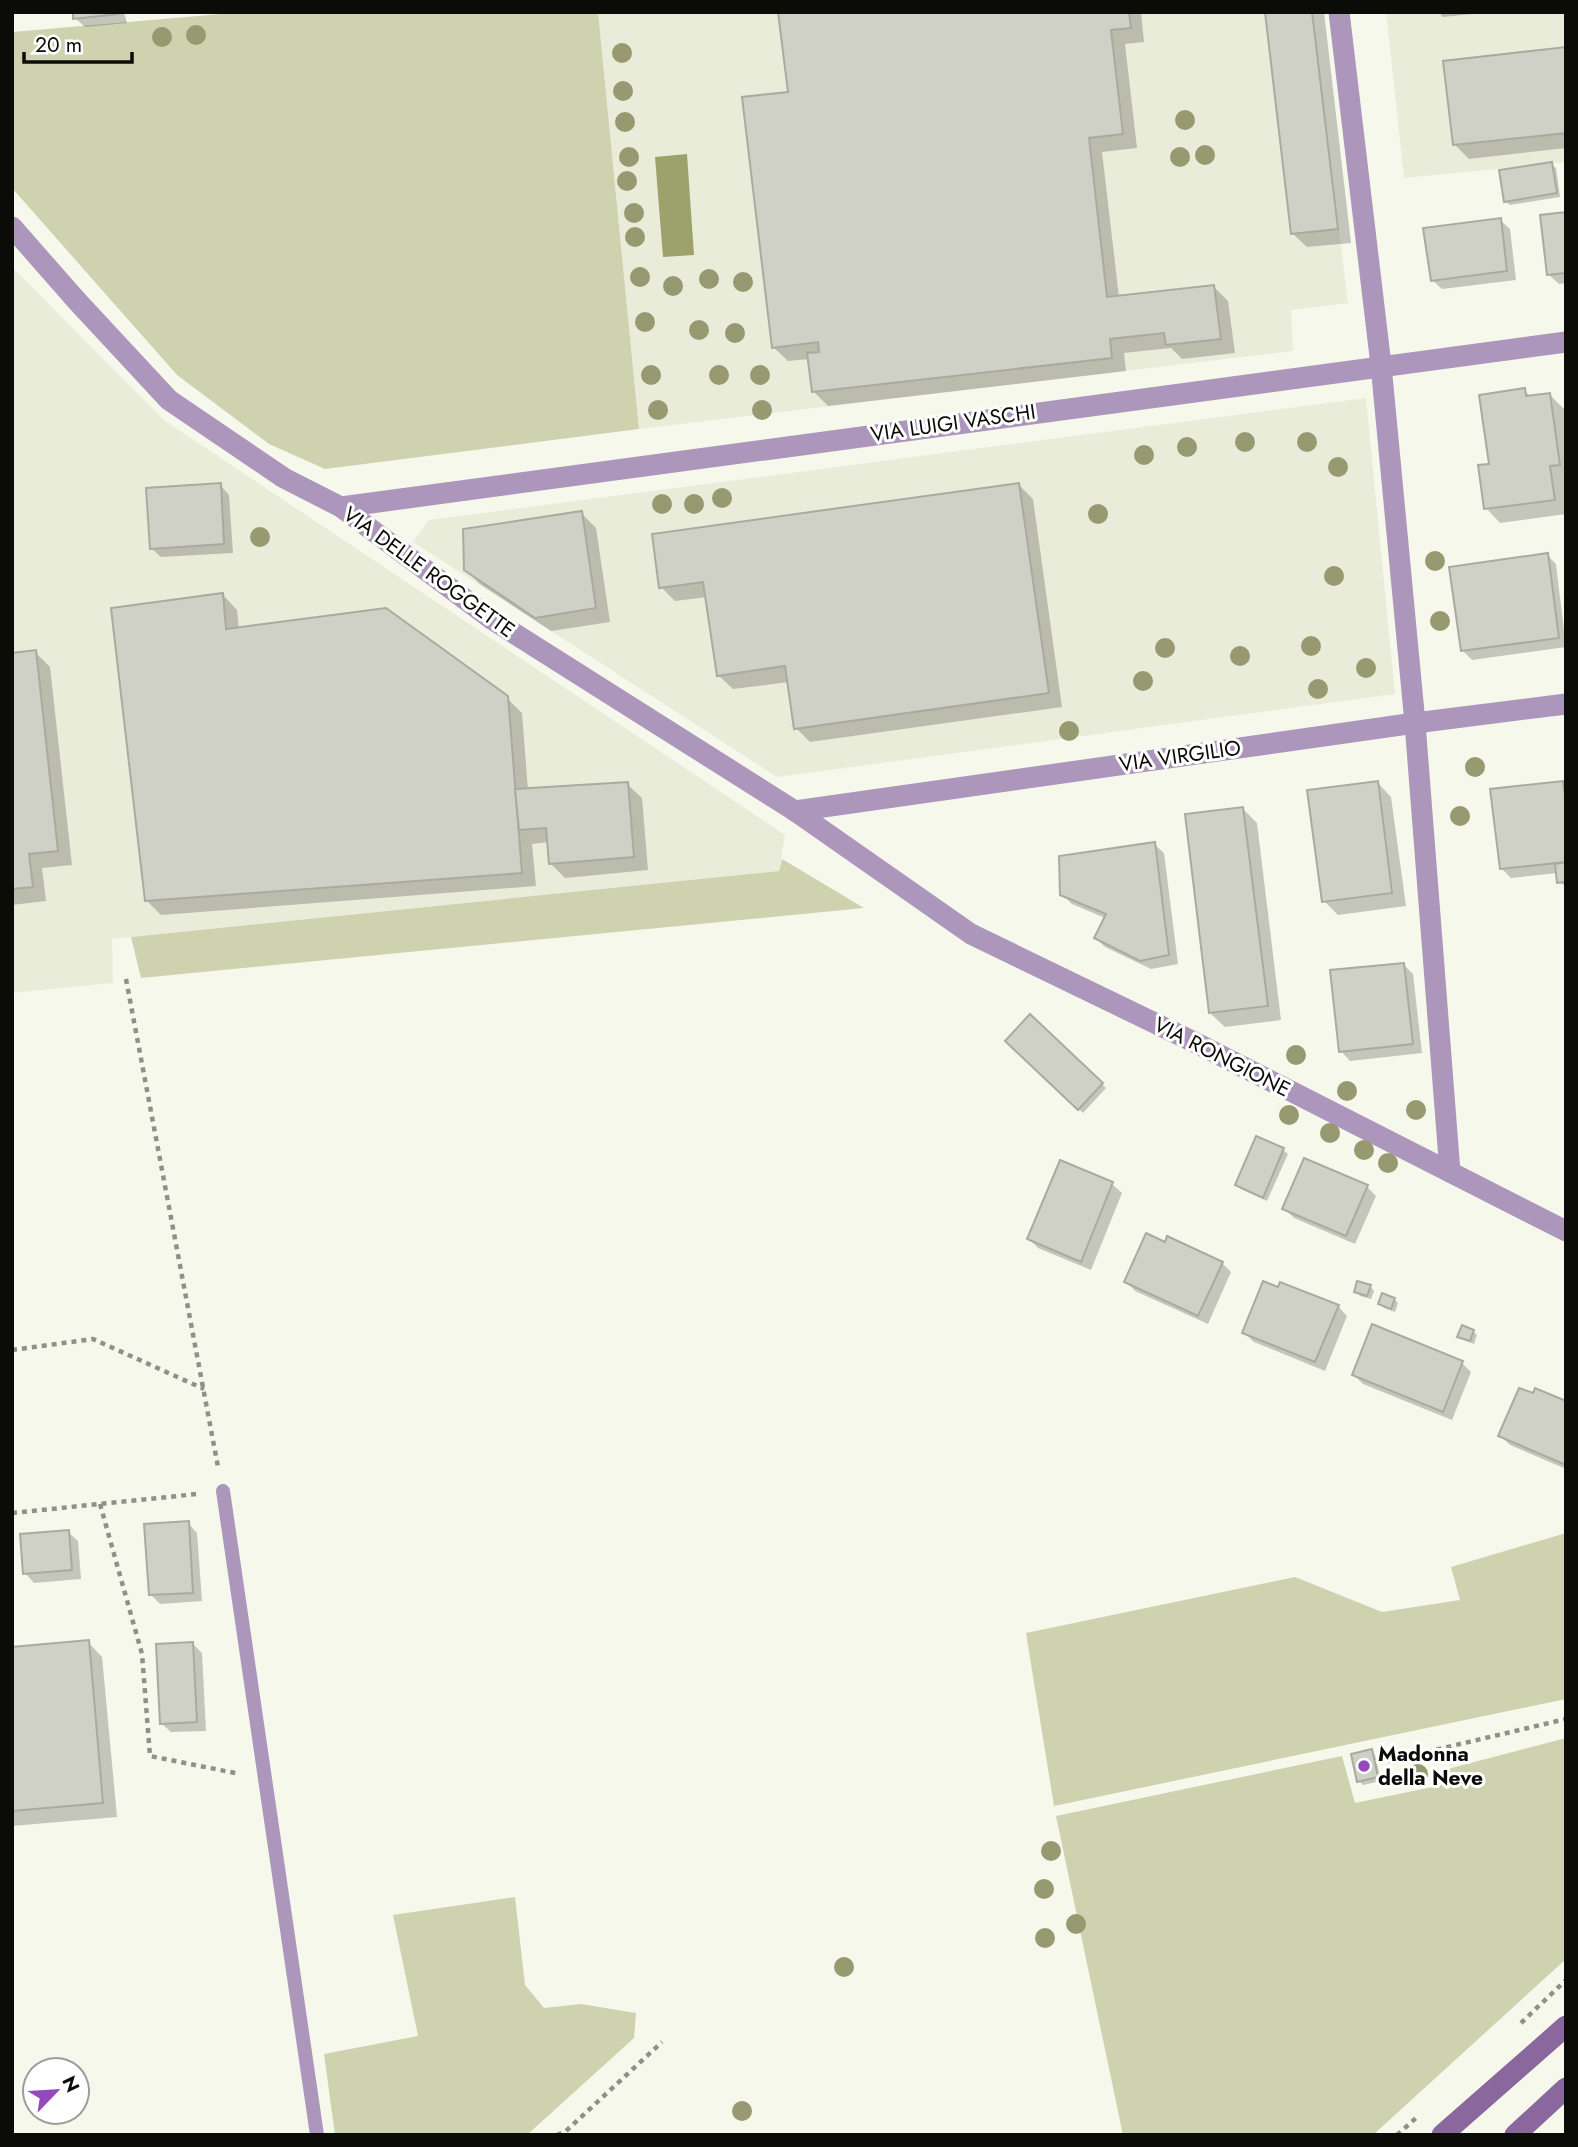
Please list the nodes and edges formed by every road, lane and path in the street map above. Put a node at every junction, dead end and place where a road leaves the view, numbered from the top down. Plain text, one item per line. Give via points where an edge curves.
1 (1339, 12) edge
2 (12, 227) edge
3 (1566, 342) edge
4 (1381, 365) junction
5 (341, 508) junction
6 (1566, 704) edge
7 (1415, 723) junction
8 (795, 811) junction
9 (884, 873) joint
10 (126, 979) dead end
11 (1450, 1172) junction
12 (1566, 1231) edge
13 (12, 1350) edge
14 (204, 1389) junction
15 (223, 1491) junction
16 (100, 1504) junction
17 (12, 1513) edge
18 (1566, 1719) edge
19 (1388, 1761) dead end
20 (265, 1779) junction
21 (1566, 2025) edge
22 (662, 2042) dead end
23 (1566, 2088) edge
24 (317, 2135) edge
25 (557, 2135) edge
26 (1442, 2135) edge
27 (1515, 2135) edge

1 - 4 street
2 - 5 street, VIA DELLE ROGGETTE via 169,400 284,478
3 - 4 street, VIA LUIGI VASCHI
4 - 5 street, VIA LUIGI VASCHI
4 - 7 street
5 - 8 street, VIA DELLE ROGGETTE via 493,620
6 - 7 street, VIA VIRGILIO
7 - 8 street, VIA VIRGILIO
7 - 11 street
8 - 9 street, VIA DELLE ROGGETTE
9 - 11 street, VIA RONGIONE via 971,934
10 - 14 path
11 - 12 street, VIA RONGIONE
13 - 14 path via 93,1339
14 - 15 path
15 - 16 path
15 - 20 lane
16 - 17 path
16 - 20 path via 142,1654 150,1756
18 - 19 path
20 - 24 lane
21 - 26 street
22 - 25 path
23 - 27 street

